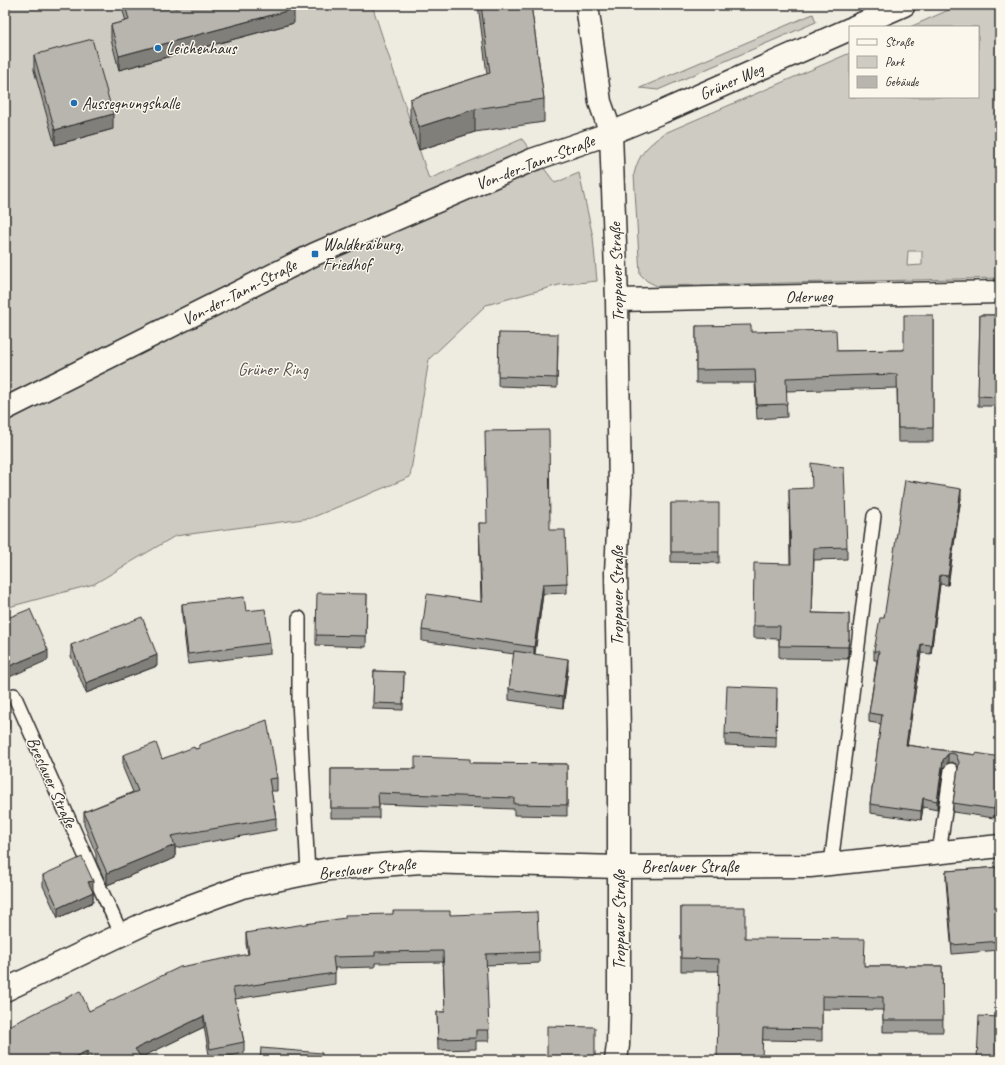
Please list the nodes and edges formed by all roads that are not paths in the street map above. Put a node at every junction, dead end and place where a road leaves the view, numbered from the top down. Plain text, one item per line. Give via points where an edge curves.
1 (587, 5) edge
2 (904, 5) edge
3 (856, 26) edge
4 (849, 29) edge
5 (611, 133) junction
6 (1000, 292) edge
7 (617, 300) junction
8 (5, 409) edge
9 (874, 516) dead end
10 (299, 618) dead end
11 (14, 695) dead end
12 (951, 770) dead end
13 (1000, 846) edge
14 (939, 853) junction
15 (831, 864) junction
16 (619, 867) junction
17 (308, 874) junction
18 (122, 935) junction
19 (5, 990) edge
20 (616, 1060) edge

1 - 5 street, Troppauer Straße via 600,102
2 - 3 street
4 - 5 street, Grüner Weg
5 - 7 street, Troppauer Straße
5 - 8 street, Von-der-Tann-Straße via 532,160 315,254
6 - 7 street, Oderweg
7 - 16 street, Troppauer Straße via 620,492 616,572
9 - 15 lane
10 - 17 lane, Breslauer Straße via 299,700
11 - 18 lane, Breslauer Straße
12 - 14 lane
13 - 14 street, Breslauer Straße
14 - 15 street, Breslauer Straße
15 - 16 street, Breslauer Straße
16 - 17 street, Breslauer Straße via 421,862 329,869
16 - 20 street, Troppauer Straße
17 - 18 street, Breslauer Straße via 242,887 150,921
18 - 19 street, Breslauer Straße

